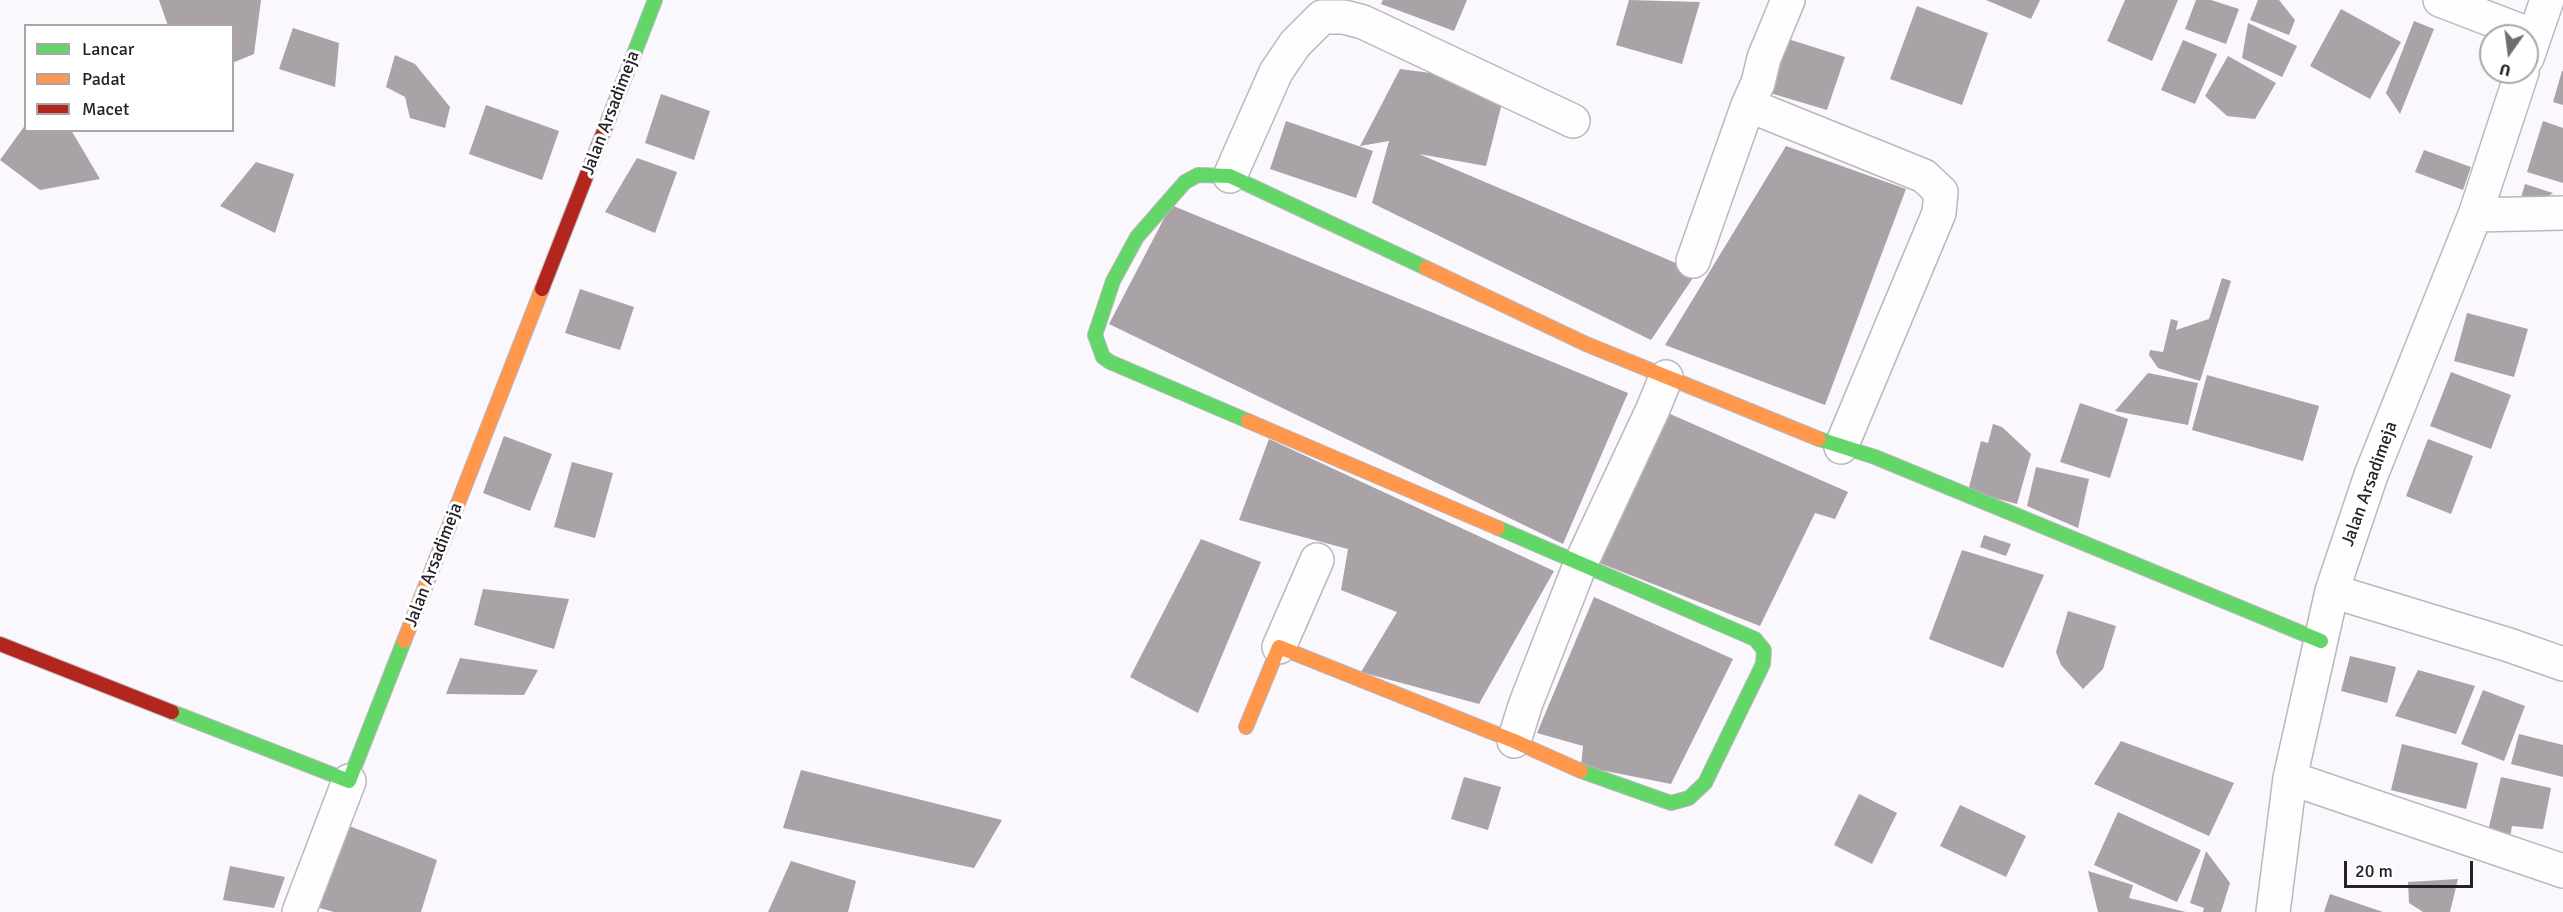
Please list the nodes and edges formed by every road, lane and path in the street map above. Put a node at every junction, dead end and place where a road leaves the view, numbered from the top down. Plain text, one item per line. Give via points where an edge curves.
1 (655, 0) edge
2 (1788, 0) edge
3 (2440, 0) edge
4 (2547, 0) edge
5 (2486, 24) edge
6 (2539, 24) edge
7 (2518, 84) edge
8 (1748, 105) junction
9 (1573, 121) dead end
10 (1230, 176) junction
11 (2563, 213) edge
12 (2475, 215) junction
13 (1693, 261) dead end
14 (1666, 377) junction
15 (1841, 447) junction
16 (1317, 560) dead end
17 (1580, 565) junction
18 (2332, 591) junction
19 (2321, 641) junction
20 (0, 644) edge
21 (1279, 647) junction
22 (2563, 664) edge
23 (1246, 727) dead end
24 (1514, 741) junction
25 (2290, 778) junction
26 (349, 781) junction
27 (2563, 871) edge
28 (299, 912) edge
29 (2273, 912) edge

1 - 26 street, Jalan Arsadimeja
2 - 8 street
3 - 5 street
4 - 6 street
7 - 12 street, Jalan Arsadimeja
8 - 13 street
8 - 15 street via 1924,176 1941,192 1939,213
9 - 10 street via 1363,22 1322,17 1295,44 1276,72
10 - 14 street via 1586,344
10 - 17 street via 1198,176 1185,182 1137,237 1113,281 1096,328 1096,343 1103,357
11 - 12 street
12 - 18 street, Jalan Arsadimeja via 2371,475
14 - 15 street
14 - 17 street
15 - 19 street
16 - 21 street
17 - 24 street
17 - 24 street via 1755,639 1764,650 1763,664 1705,783 1689,798 1671,803 1572,768
18 - 19 street, Jalan Arsadimeja
18 - 22 street
19 - 25 street, Jalan Arsadimeja
20 - 26 street
21 - 23 street
21 - 24 street
25 - 27 street
25 - 29 street, Jalan Arsadimeja
26 - 28 street

